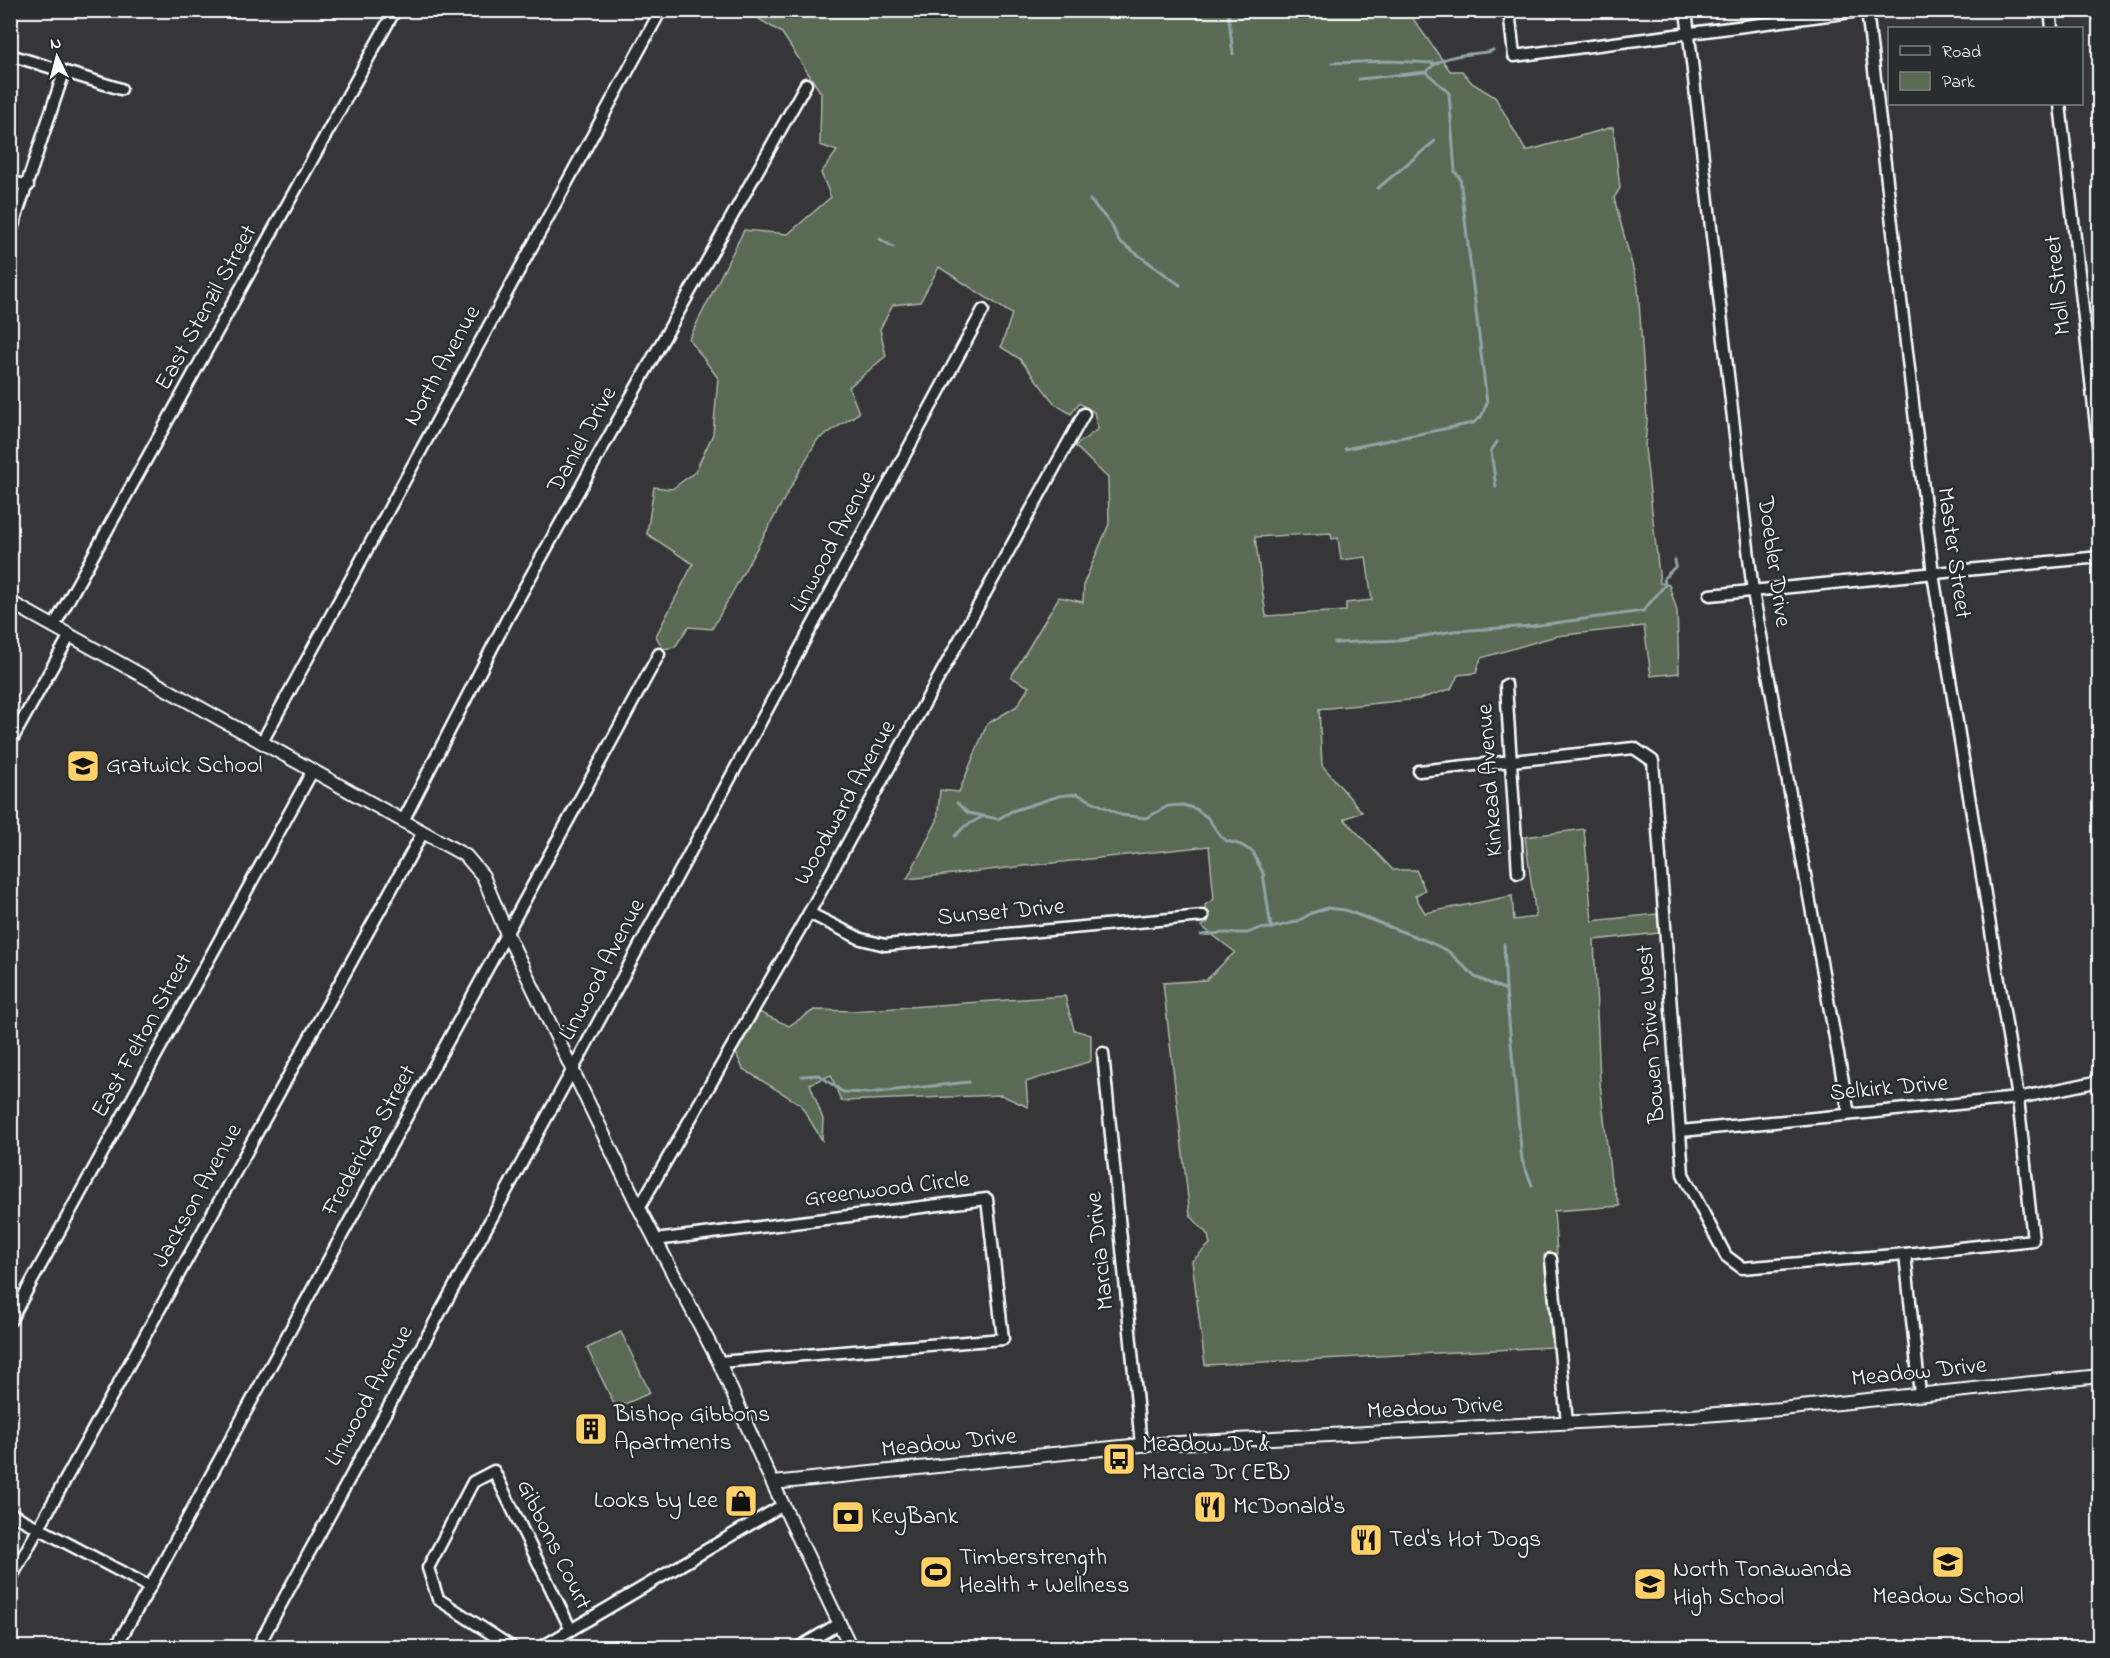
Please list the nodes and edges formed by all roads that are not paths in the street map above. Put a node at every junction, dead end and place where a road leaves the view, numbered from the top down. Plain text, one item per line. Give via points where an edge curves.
1 (395, 10) edge
2 (661, 10) edge
3 (1509, 10) edge
4 (1686, 10) edge
5 (1867, 10) edge
6 (2050, 10) edge
7 (2052, 27) edge
8 (1688, 33) junction
9 (10, 56) edge
10 (64, 72) junction
11 (806, 84) dead end
12 (121, 89) dead end
13 (2060, 105) edge
14 (10, 180) edge
15 (28, 186) junction
16 (10, 235) edge
17 (983, 310) dead end
18 (1084, 414) dead end
19 (2100, 461) edge
20 (2100, 557) edge
21 (1933, 574) junction
22 (1754, 592) junction
23 (1710, 595) dead end
24 (10, 602) edge
25 (54, 626) junction
26 (70, 635) junction
27 (659, 654) dead end
28 (1506, 685) dead end
29 (262, 742) junction
30 (10, 744) edge
31 (1512, 762) junction
32 (313, 770) junction
33 (1419, 771) dead end
34 (403, 821) junction
35 (423, 831) junction
36 (1518, 873) dead end
37 (809, 913) junction
38 (1203, 916) dead end
39 (507, 934) junction
40 (1103, 1053) dead end
41 (573, 1069) junction
42 (2100, 1081) edge
43 (2018, 1098) junction
44 (1849, 1114) junction
45 (1681, 1131) junction
46 (639, 1208) junction
47 (655, 1240) junction
48 (1905, 1254) junction
49 (1551, 1259) dead end
50 (10, 1321) edge
51 (719, 1362) junction
52 (2100, 1376) edge
53 (1920, 1394) junction
54 (1567, 1423) junction
55 (1141, 1445) junction
56 (773, 1483) junction
57 (783, 1505) junction
58 (10, 1513) edge
59 (39, 1529) junction
60 (10, 1580) edge
61 (150, 1587) junction
62 (840, 1623) junction
63 (571, 1630) junction
64 (115, 1647) edge
65 (256, 1647) edge
66 (513, 1647) edge
67 (540, 1647) edge
68 (798, 1647) edge
69 (851, 1647) edge

1 - 25 street, East Stenzil Street
2 - 29 street, North Avenue
3 - 8 street via 1514,56
4 - 8 street, Doebler Drive
5 - 8 street
5 - 21 street, Master Street
6 - 7 street
8 - 22 street, Doebler Drive
9 - 10 street
10 - 12 street
10 - 15 street
11 - 34 street, Daniel Drive via 508,617
13 - 19 street, Moll Street
14 - 15 street
15 - 16 street
17 - 41 street, Linwood Avenue
18 - 37 street, Woodward Avenue
20 - 21 street
21 - 22 street
21 - 43 street, Master Street
22 - 23 street
22 - 44 street, Doebler Drive
24 - 25 street
25 - 26 street
26 - 29 street
26 - 30 street
27 - 39 street, Fredericka Street
28 - 31 street, Kinkead Avenue
29 - 32 street
31 - 33 street
31 - 36 street, Kinkead Avenue
31 - 45 street, Bowen Drive West via 1634,748 1653,761
32 - 34 street
32 - 50 street, East Felton Street
34 - 35 street
35 - 39 street via 466,856 483,876
35 - 59 street, Jackson Avenue
37 - 38 street, Sunset Drive via 861,939 885,945
37 - 46 street, Woodward Avenue
39 - 41 street
39 - 61 street, Fredericka Street
40 - 55 street, Marcia Drive
41 - 46 street
41 - 65 street, Linwood Avenue
42 - 43 street, Selkirk Drive
43 - 44 street, Selkirk Drive
43 - 48 street, Master Street via 2033,1240
44 - 45 street, Selkirk Drive
45 - 48 street, Bowen Drive West via 1683,1174 1726,1256 1742,1268
46 - 47 street
47 - 51 street
47 - 51 street, Greenwood Circle via 987,1199 1003,1339
48 - 53 street
49 - 54 street
51 - 56 street
52 - 53 street, Meadow Drive
53 - 54 street, Meadow Drive via 1691,1416
54 - 55 street, Meadow Drive
55 - 56 street, Meadow Drive
56 - 57 street
57 - 62 street
57 - 63 street
58 - 59 street
59 - 60 street, Jackson Avenue
59 - 61 street
61 - 64 street, Fredericka Street
62 - 68 street
62 - 69 street
63 - 66 street, Gibbons Court via 494,1471 473,1482 428,1568 438,1599
63 - 67 street

